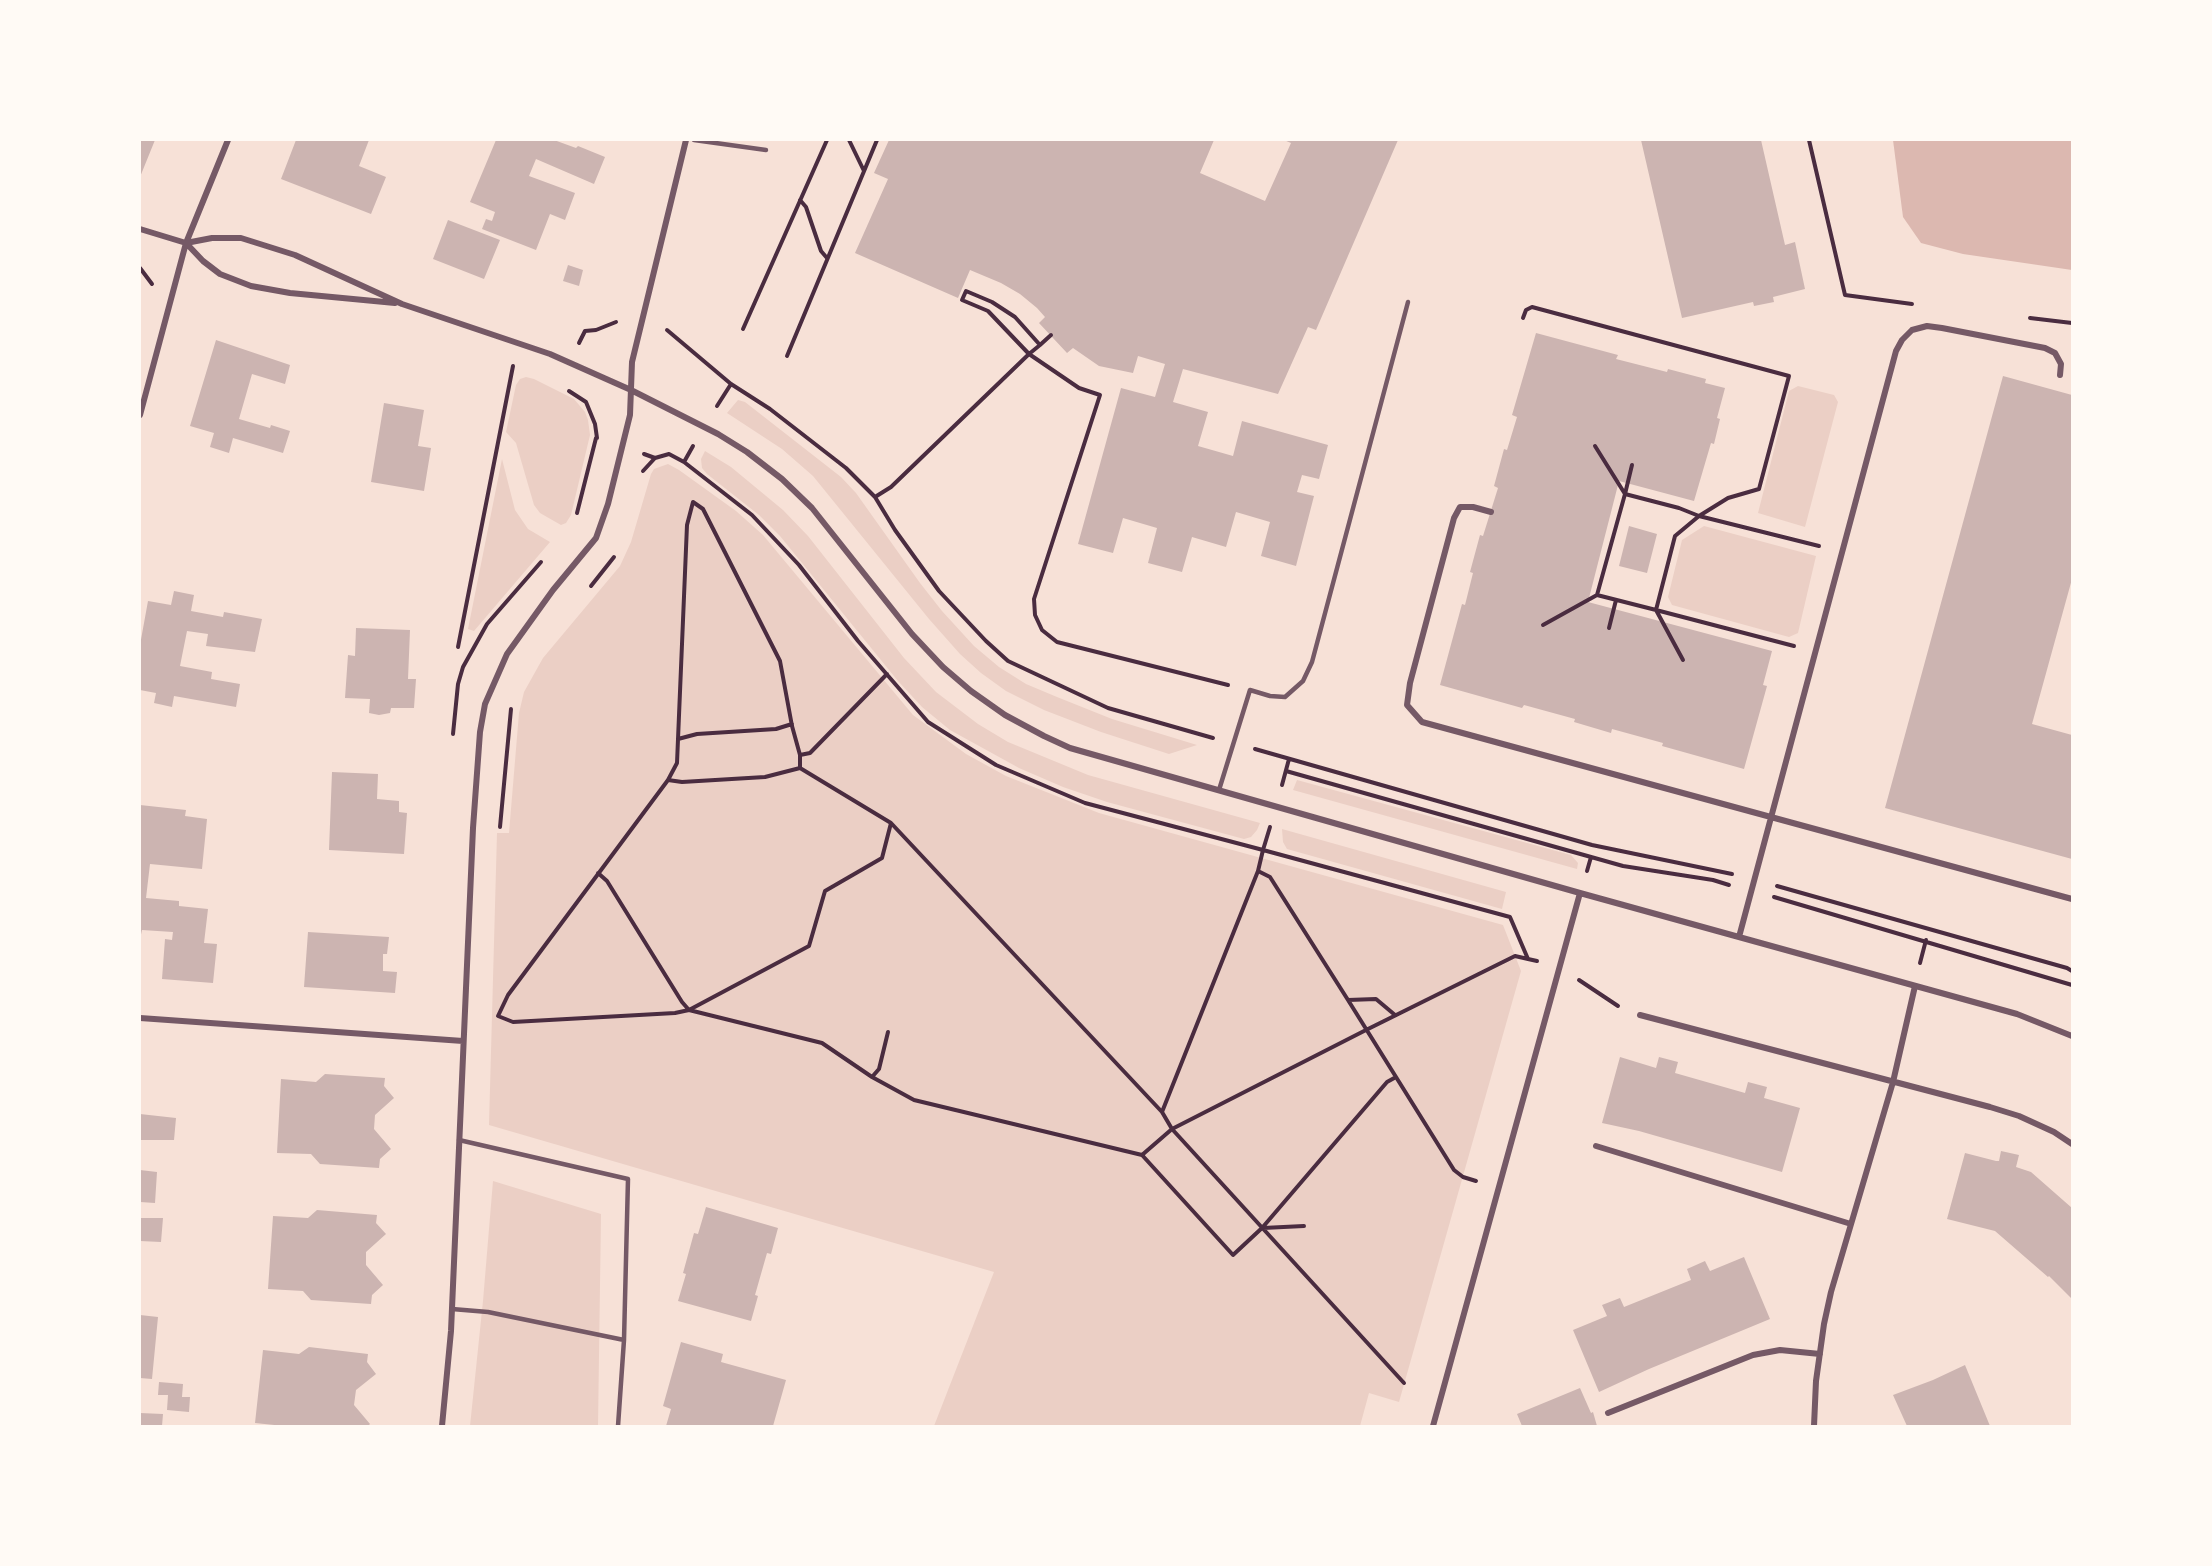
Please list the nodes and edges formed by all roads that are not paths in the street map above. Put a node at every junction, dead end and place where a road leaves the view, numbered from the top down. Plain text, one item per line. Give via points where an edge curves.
1 (228, 140) edge
2 (686, 140) edge
3 (694, 140) edge
4 (766, 150) dead end
5 (140, 229) edge
6 (186, 243) junction
7 (1408, 302) dead end
8 (402, 304) junction
9 (2060, 375) dead end
10 (631, 390) junction
11 (140, 416) edge
12 (1491, 512) dead end
13 (1219, 790) junction
14 (1772, 817) junction
15 (1581, 893) junction
16 (2073, 899) edge
17 (1739, 937) junction
18 (1915, 986) junction
19 (1640, 1015) road end
20 (140, 1018) edge
21 (2073, 1036) edge
22 (463, 1041) junction
23 (1893, 1082) junction
24 (459, 1140) junction
25 (2073, 1144) edge
26 (1596, 1146) dead end
27 (1851, 1224) junction
28 (452, 1309) junction
29 (624, 1340) junction
30 (1820, 1354) junction
31 (1608, 1413) dead end
32 (442, 1426) edge
33 (618, 1426) edge
34 (1433, 1426) edge
35 (1814, 1426) edge

1 - 6 street
2 - 10 street via 632,362
3 - 4 lane
5 - 6 street
6 - 8 street via 224,238 258,242
6 - 8 street via 220,274 251,286
6 - 11 street
7 - 13 lane via 1312,662 1303,681 1285,697 1250,690
8 - 10 street via 550,354
9 - 14 street via 2061,364 2055,353 2044,348 1927,326 1912,330 1902,340
10 - 13 street via 718,434 782,479 812,508 943,667 1005,715 1070,748
10 - 22 street via 630,415 596,538 520,633 485,704 473,828
12 - 14 street via 1460,507 1454,518 1410,683 1407,705 1422,722
13 - 15 street
14 - 16 street
14 - 17 street
15 - 17 street
15 - 34 street
17 - 18 street
18 - 21 street via 2017,1014
18 - 23 street
19 - 23 street
20 - 22 street
22 - 24 street
23 - 25 street via 2019,1116
23 - 27 street
24 - 28 street
24 - 29 lane via 628,1179
26 - 27 street
27 - 30 street via 1829,1303
28 - 29 lane via 488,1312
28 - 32 street
29 - 33 lane
30 - 31 street via 1780,1350 1753,1355
30 - 35 street

